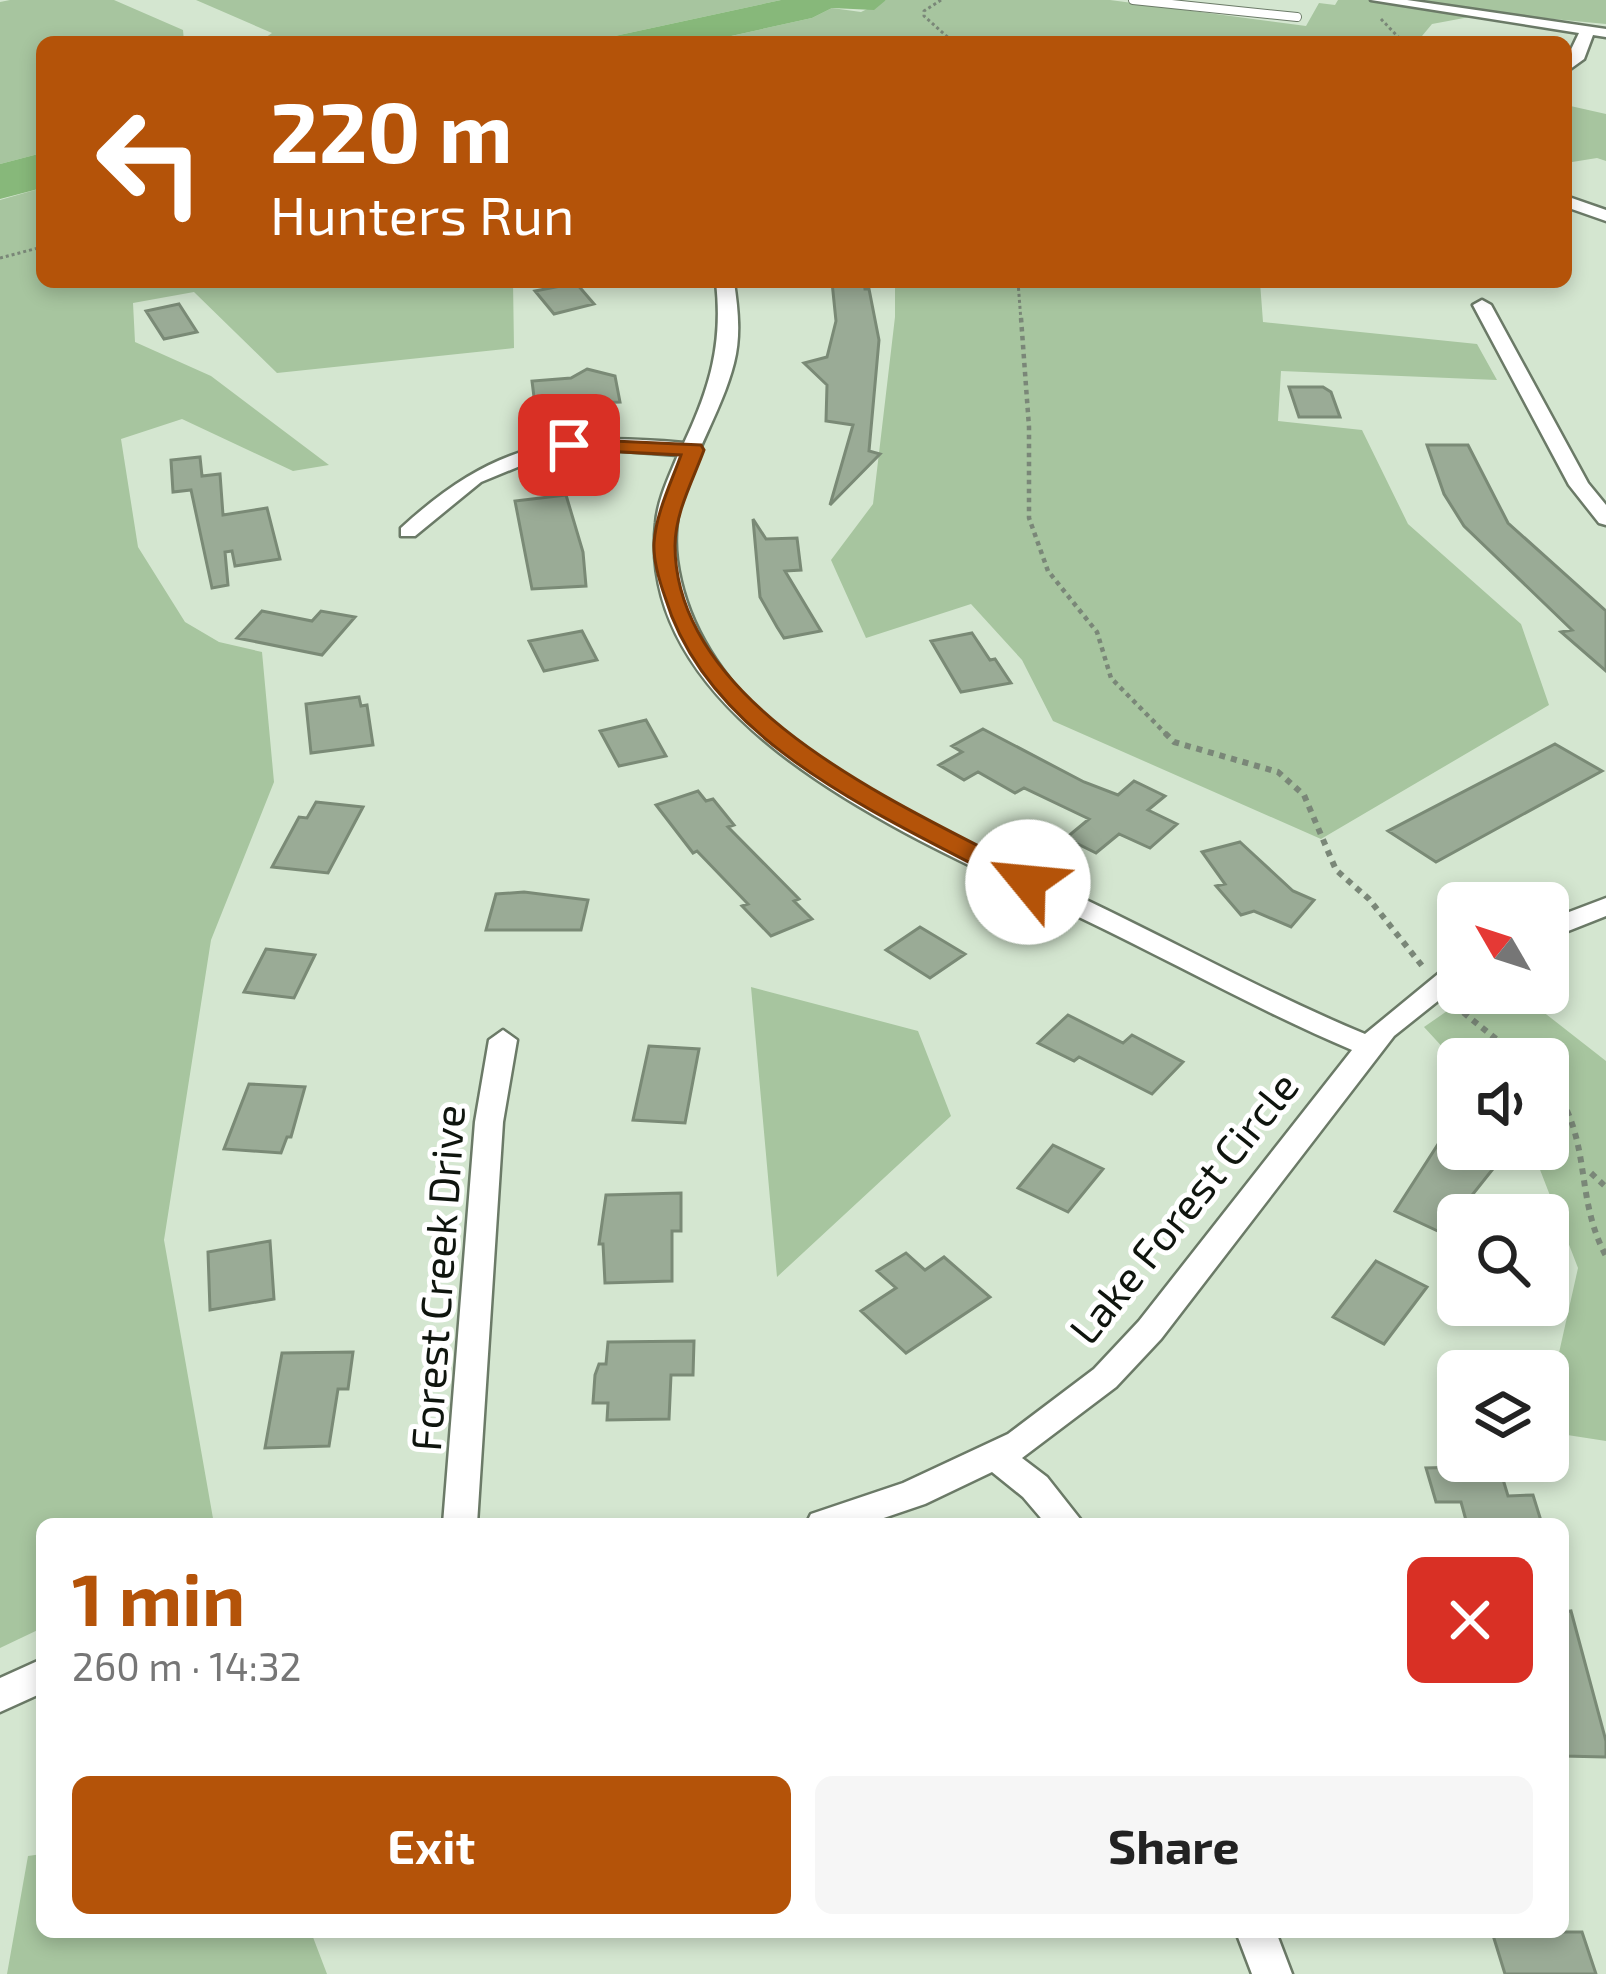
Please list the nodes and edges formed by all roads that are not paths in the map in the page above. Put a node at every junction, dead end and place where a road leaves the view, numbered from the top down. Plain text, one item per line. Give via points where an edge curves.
1 (1133, 0) edge
2 (1377, 8) edge
3 (1297, 17) dead end
4 (1587, 32) junction
5 (1606, 33) edge
6 (1572, 62) edge
7 (1572, 203) edge
8 (1606, 216) edge
9 (725, 288) edge
10 (1482, 305) dead end
11 (694, 450) junction
12 (1606, 520) edge
13 (408, 532) dead end
14 (1606, 905) edge
15 (1569, 920) edge
16 (1437, 987) edge
17 (503, 1040) dead end
18 (1371, 1047) junction
19 (996, 1456) junction
20 (460, 1518) edge
21 (841, 1518) edge
22 (1062, 1518) edge
23 (36, 1678) edge
24 (0, 1696) edge
25 (1258, 1938) edge
26 (1272, 1974) edge

1 - 3 lane
2 - 4 street
4 - 5 street
4 - 6 street
7 - 8 street
9 - 11 street via 729,354
10 - 12 street
11 - 13 street via 603,443 520,456 465,481
11 - 18 street via 664,545 675,602 709,668 762,726 877,803
14 - 15 street
16 - 18 street, Lake Forest Circle
17 - 20 street, Forest Creek Drive via 489,1122
18 - 19 street, Lake Forest Circle via 1106,1378
19 - 21 street, Lake Forest Circle
19 - 22 street
23 - 24 street
25 - 26 street

